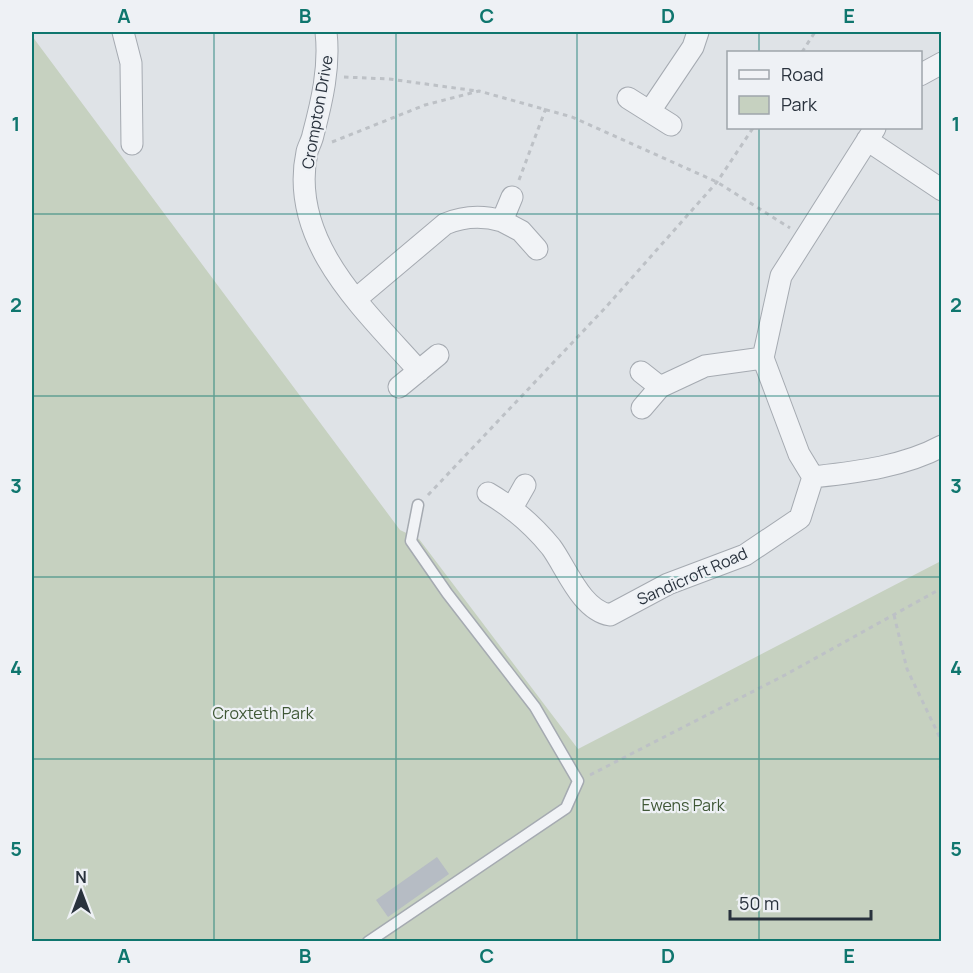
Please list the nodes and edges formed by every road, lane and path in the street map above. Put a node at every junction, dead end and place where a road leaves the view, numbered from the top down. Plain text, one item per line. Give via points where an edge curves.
1 (123, 32) edge
2 (326, 32) edge
3 (698, 32) edge
4 (815, 32) edge
5 (803, 51) edge
6 (942, 63) edge
7 (922, 74) edge
8 (326, 76) junction
9 (479, 91) junction
10 (628, 98) dead end
11 (546, 108) junction
12 (650, 111) junction
13 (671, 125) dead end
14 (752, 129) edge
15 (871, 134) edge
16 (132, 144) dead end
17 (307, 152) junction
18 (717, 182) junction
19 (942, 190) edge
20 (513, 197) joint
21 (502, 221) junction
22 (804, 237) junction
23 (537, 249) dead end
24 (356, 299) junction
25 (438, 355) dead end
26 (762, 358) junction
27 (419, 371) junction
28 (641, 372) dead end
29 (399, 387) dead end
30 (660, 387) junction
31 (642, 408) dead end
32 (942, 446) edge
33 (813, 477) junction
34 (525, 485) dead end
35 (488, 493) dead end
36 (418, 505) joint
37 (513, 508) junction
38 (942, 588) edge
39 (894, 614) junction
40 (942, 742) edge
41 (578, 781) junction
42 (368, 942) edge

1 - 16 street via 131,63
2 - 8 street, Crompton Drive
3 - 12 street via 693,47
4 - 5 path
6 - 7 street
8 - 9 path via 389,79
8 - 17 street, Crompton Drive
9 - 11 path
9 - 17 path via 425,105
10 - 12 street
11 - 18 path
11 - 20 path
12 - 13 street
14 - 18 path
15 - 19 street
15 - 22 street
17 - 24 street, Crompton Drive via 305,202 324,256
18 - 22 path
18 - 36 path via 606,308
20 - 21 street
21 - 23 street via 521,231
21 - 24 street via 478,216 445,224
22 - 26 street via 781,276
24 - 27 street, Crompton Drive
25 - 27 street
26 - 30 street via 705,366
26 - 33 street via 799,454
27 - 29 street
28 - 30 street
30 - 31 street
32 - 33 street via 862,472
33 - 37 street, Sandicroft Road via 800,518 745,555 668,584 610,615 599,611 568,579 551,548
34 - 37 street
35 - 37 street, Sandicroft Road
36 - 41 lane via 411,541 535,707
38 - 39 path
39 - 40 path via 907,669
39 - 41 path via 785,675
41 - 42 lane via 566,808

